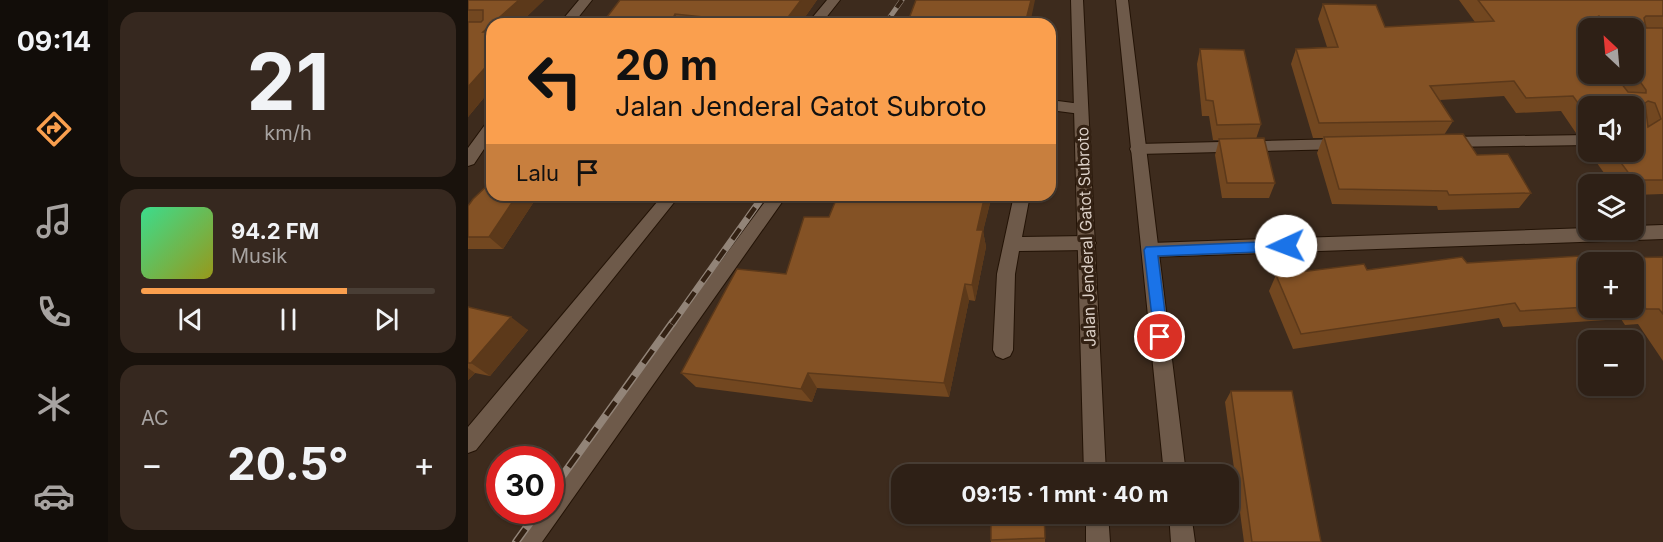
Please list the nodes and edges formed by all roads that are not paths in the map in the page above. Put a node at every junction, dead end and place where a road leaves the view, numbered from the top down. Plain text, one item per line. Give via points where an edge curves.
1 (586, 0) edge
2 (834, 0) edge
3 (1077, 0) edge
4 (1122, 0) edge
5 (571, 18) edge
6 (819, 18) edge
7 (1056, 106) edge
8 (1082, 109) junction
9 (486, 134) edge
10 (1578, 140) edge
11 (1427, 142) edge
12 (1358, 144) edge
13 (1138, 150) junction
14 (468, 160) edge
15 (667, 201) edge
16 (775, 201) edge
17 (1021, 201) edge
18 (1663, 232) edge
19 (1087, 243) junction
20 (1012, 244) junction
21 (1151, 250) junction
22 (1003, 350) dead end
23 (468, 443) edge
24 (1095, 464) edge
25 (1174, 464) edge
26 (1097, 524) edge
27 (1181, 524) edge
28 (528, 542) edge
29 (1098, 542) edge
30 (1183, 542) edge

1 - 5 street
2 - 6 street
3 - 8 street, Jalan Jenderal Gatot Subroto
4 - 13 street
7 - 8 street
8 - 19 street, Jalan Jenderal Gatot Subroto
9 - 14 street
10 - 11 street
12 - 13 street
13 - 21 street
15 - 23 street
16 - 28 street
17 - 20 street
18 - 21 street
19 - 20 street
19 - 24 street, Jalan Jenderal Gatot Subroto
20 - 22 street via 1006,274
21 - 25 street
26 - 29 street
27 - 30 street

